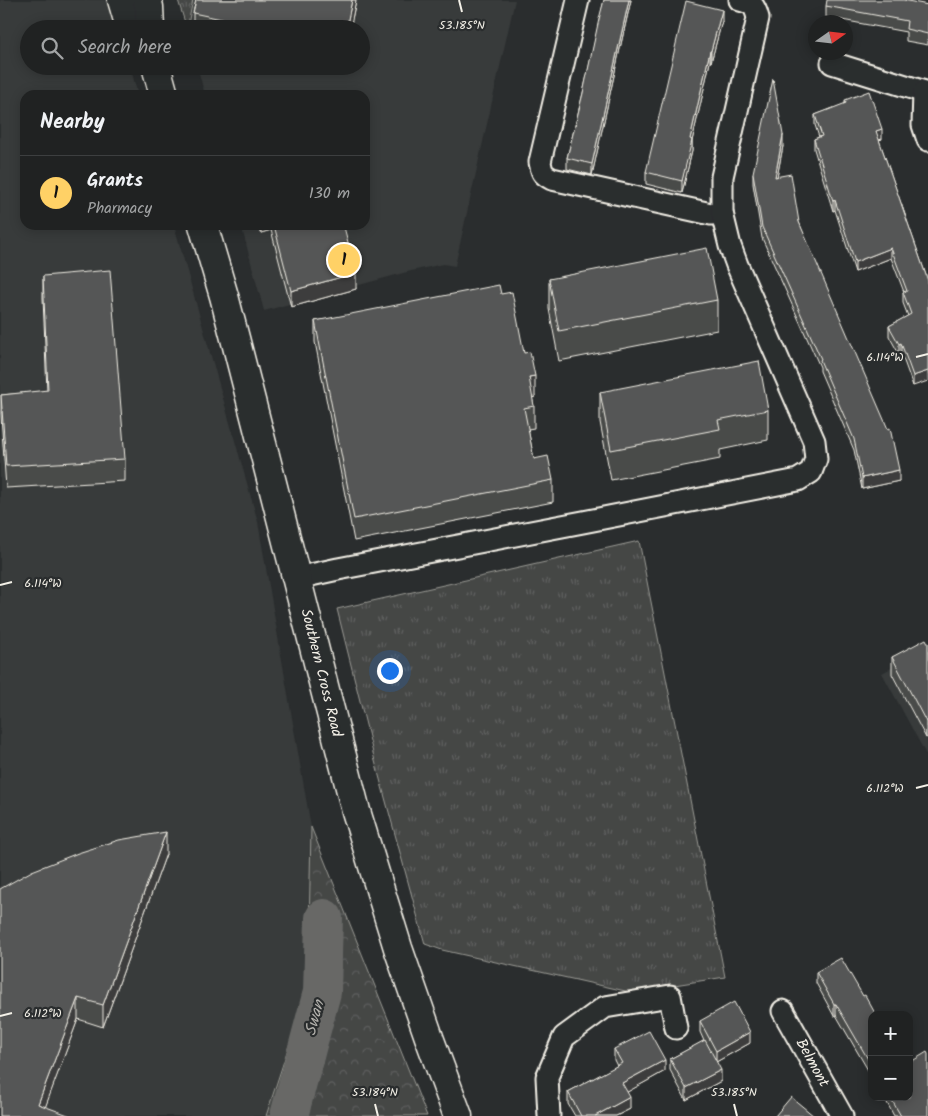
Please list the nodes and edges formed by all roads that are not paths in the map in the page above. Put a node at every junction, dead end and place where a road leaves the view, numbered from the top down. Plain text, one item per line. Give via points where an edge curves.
1 (122, 0) edge
2 (147, 0) edge
3 (578, 0) edge
4 (740, 0) edge
5 (129, 20) edge
6 (150, 20) edge
7 (832, 63) dead end
8 (158, 75) edge
9 (163, 90) edge
10 (926, 92) edge
11 (928, 140) edge
12 (722, 212) junction
13 (204, 230) edge
14 (297, 578) junction
15 (783, 1011) dead end
16 (676, 1028) dead end
17 (458, 1116) edge
18 (549, 1116) edge
19 (842, 1116) edge

1 - 5 main road
2 - 6 main road
3 - 12 street via 540,162 542,171 552,179 711,214
4 - 12 street via 756,8 758,18 722,177
7 - 10 street
8 - 9 main road
10 - 11 street via 923,125
12 - 14 street via 737,265 814,441 816,459 811,472 798,480
13 - 14 main road, Southern Cross Road
14 - 17 main road, Southern Cross Road via 356,811 398,948
15 - 19 street, Belmont
16 - 18 street via 670,996 605,1007 564,1037 547,1078

